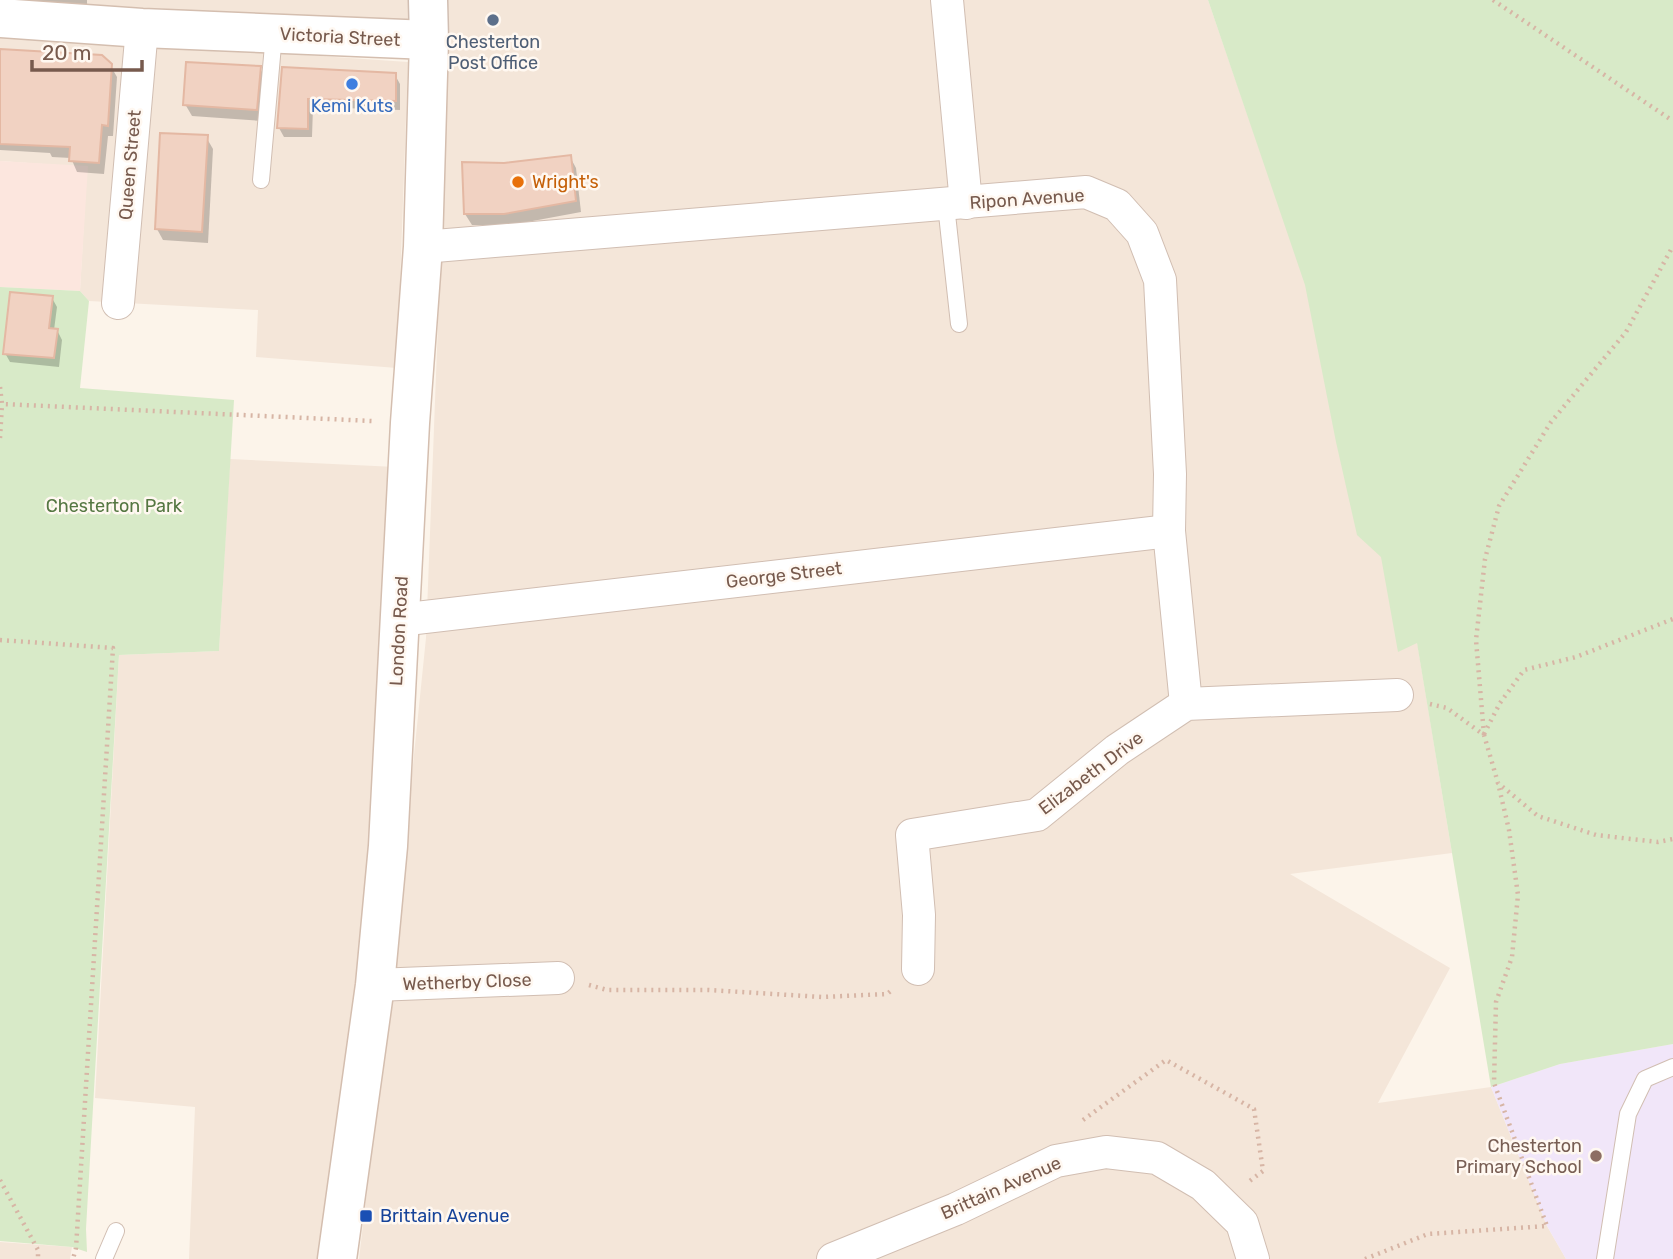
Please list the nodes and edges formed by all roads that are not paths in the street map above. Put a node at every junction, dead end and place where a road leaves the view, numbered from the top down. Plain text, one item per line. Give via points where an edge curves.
1 (428, 0) edge
2 (947, 0) edge
3 (0, 18) edge
4 (142, 27) junction
5 (274, 34) junction
6 (429, 40) junction
7 (261, 180) dead end
8 (956, 204) junction
9 (423, 247) junction
10 (118, 303) dead end
11 (959, 324) dead end
12 (1169, 531) junction
13 (399, 620) junction
14 (1398, 695) road end
15 (1186, 704) junction
16 (918, 969) road end
17 (558, 978) road end
18 (375, 985) junction
19 (1673, 1067) edge
20 (116, 1231) dead end
21 (104, 1259) edge
22 (337, 1259) edge
23 (833, 1259) edge
24 (1253, 1259) edge
25 (1605, 1259) edge

1 - 6 main road, London Road
2 - 8 street
3 - 4 main road, Victoria Street
4 - 5 main road, Victoria Street
4 - 10 street, Queen Street
5 - 6 main road, Victoria Street
5 - 7 lane
6 - 9 main road, London Road
8 - 9 street, Ripon Avenue
8 - 11 lane
8 - 12 street, Ripon Avenue via 1086,192 1117,205 1142,233 1160,280
9 - 13 main road, London Road
12 - 13 street, George Street
12 - 15 street, Ripon Avenue
13 - 18 main road, London Road via 388,846
14 - 15 street
15 - 16 street, Elizabeth Drive via 1117,750 1037,815 912,835
17 - 18 street, Wetherby Close
18 - 22 main road, London Road
19 - 25 lane via 1645,1079 1628,1114
20 - 21 lane
23 - 24 street, Brittain Avenue via 956,1209 1056,1161 1105,1152 1157,1158 1203,1185 1242,1223

